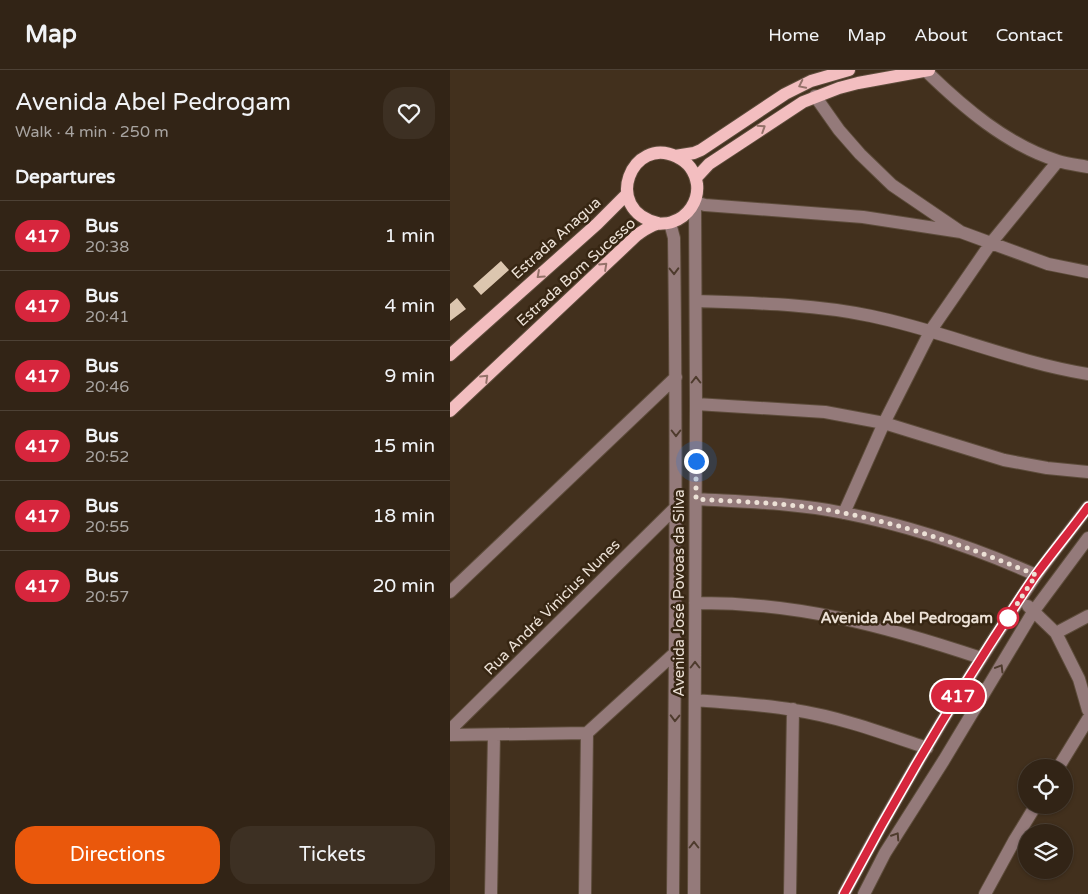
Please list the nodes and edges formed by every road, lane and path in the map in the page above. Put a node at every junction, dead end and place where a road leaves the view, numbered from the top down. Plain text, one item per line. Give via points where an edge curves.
1 (848, 70) edge
2 (928, 70) edge
3 (816, 96) junction
4 (733, 129) junction
5 (742, 141) junction
6 (675, 156) junction
7 (1058, 160) junction
8 (1088, 167) edge
9 (696, 178) junction
10 (627, 194) junction
11 (695, 202) junction
12 (664, 223) junction
13 (961, 232) junction
14 (991, 243) junction
15 (1088, 272) edge
16 (696, 301) junction
17 (931, 330) junction
18 (450, 355) edge
19 (1088, 374) edge
20 (676, 376) junction
21 (696, 404) junction
22 (450, 412) edge
23 (884, 424) junction
24 (1088, 472) edge
25 (696, 499) junction
26 (676, 506) junction
27 (1088, 507) edge
28 (844, 513) junction
29 (1071, 529) junction
30 (1086, 540) edge
31 (1036, 575) junction
32 (450, 592) edge
33 (1021, 599) junction
34 (695, 603) junction
35 (1033, 612) junction
36 (1088, 616) edge
37 (1056, 633) junction
38 (676, 652) junction
39 (981, 658) junction
40 (695, 700) junction
41 (792, 709) junction
42 (1088, 710) edge
43 (1088, 719) edge
44 (450, 730) edge
45 (587, 733) junction
46 (450, 735) edge
47 (494, 735) junction
48 (927, 748) junction
49 (1064, 759) edge
50 (1030, 814) edge
51 (870, 845) junction
52 (885, 853) junction
53 (673, 890) edge
54 (694, 890) edge
55 (492, 894) edge
56 (585, 894) edge
57 (790, 894) edge
58 (844, 894) edge
59 (864, 894) edge
60 (985, 894) edge

1 -> 4 main road via 784,94
2 - 3 main road via 858,83
2 - 7 street via 945,90 989,124 1024,146
5 -> 3 main road
3 - 13 street via 839,130 892,185
4 - 5 main road
4 - 6 main road via 694,153
5 - 9 main road via 709,164
6 - 9 main road via 688,165
6 - 10 main road via 659,153 643,158 631,170
7 - 8 street
7 - 14 street
9 - 11 main road
10 - 12 main road via 641,217
10 -> 18 main road, Estrada Anagua
11 - 12 main road, Estrada Bom Sucesso via 680,219
11 - 13 street via 862,217
11 - 16 street, Avenida José Povoas da Silva
12 -> 20 street, Avenida José Povoas da Silva via 674,238
22 -> 12 main road, Estrada Bom Sucesso via 637,235
13 - 14 street
14 - 15 street via 1048,264
14 - 17 street
16 - 17 street via 790,305 870,316
21 -> 16 street, Avenida José Povoas da Silva
17 - 19 street via 1004,354
17 - 23 street
20 -> 26 street, Avenida José Povoas da Silva
20 - 32 street
21 - 23 street via 824,412
21 - 25 street, Avenida José Povoas da Silva
23 - 24 street via 1004,460
23 - 28 street
25 - 28 street via 784,504
25 - 34 street, Avenida José Povoas da Silva
26 - 38 street, Avenida José Povoas da Silva
26 - 44 street, Rua André Vinicius Nunes
27 - 29 street
28 - 31 street via 934,536
29 - 30 street
29 - 31 street
30 - 35 street
31 - 33 street
33 - 35 street
33 - 39 street
34 - 39 street via 778,607 845,618 911,634
40 -> 34 street, Avenida José Povoas da Silva
35 - 37 street
52 -> 35 street
36 - 37 street
37 - 42 street via 1079,679
38 - 45 street
38 -> 53 street, Avenida José Povoas da Silva
39 - 48 street
40 - 41 street
54 -> 40 street, Avenida José Povoas da Silva
41 - 48 street via 853,723
41 - 57 street
43 - 49 street
45 - 47 street
45 - 56 street
46 - 47 street
47 - 55 street
48 - 51 street
50 - 60 street
51 - 52 street
51 - 58 street
52 - 59 street
53 - 54 street

